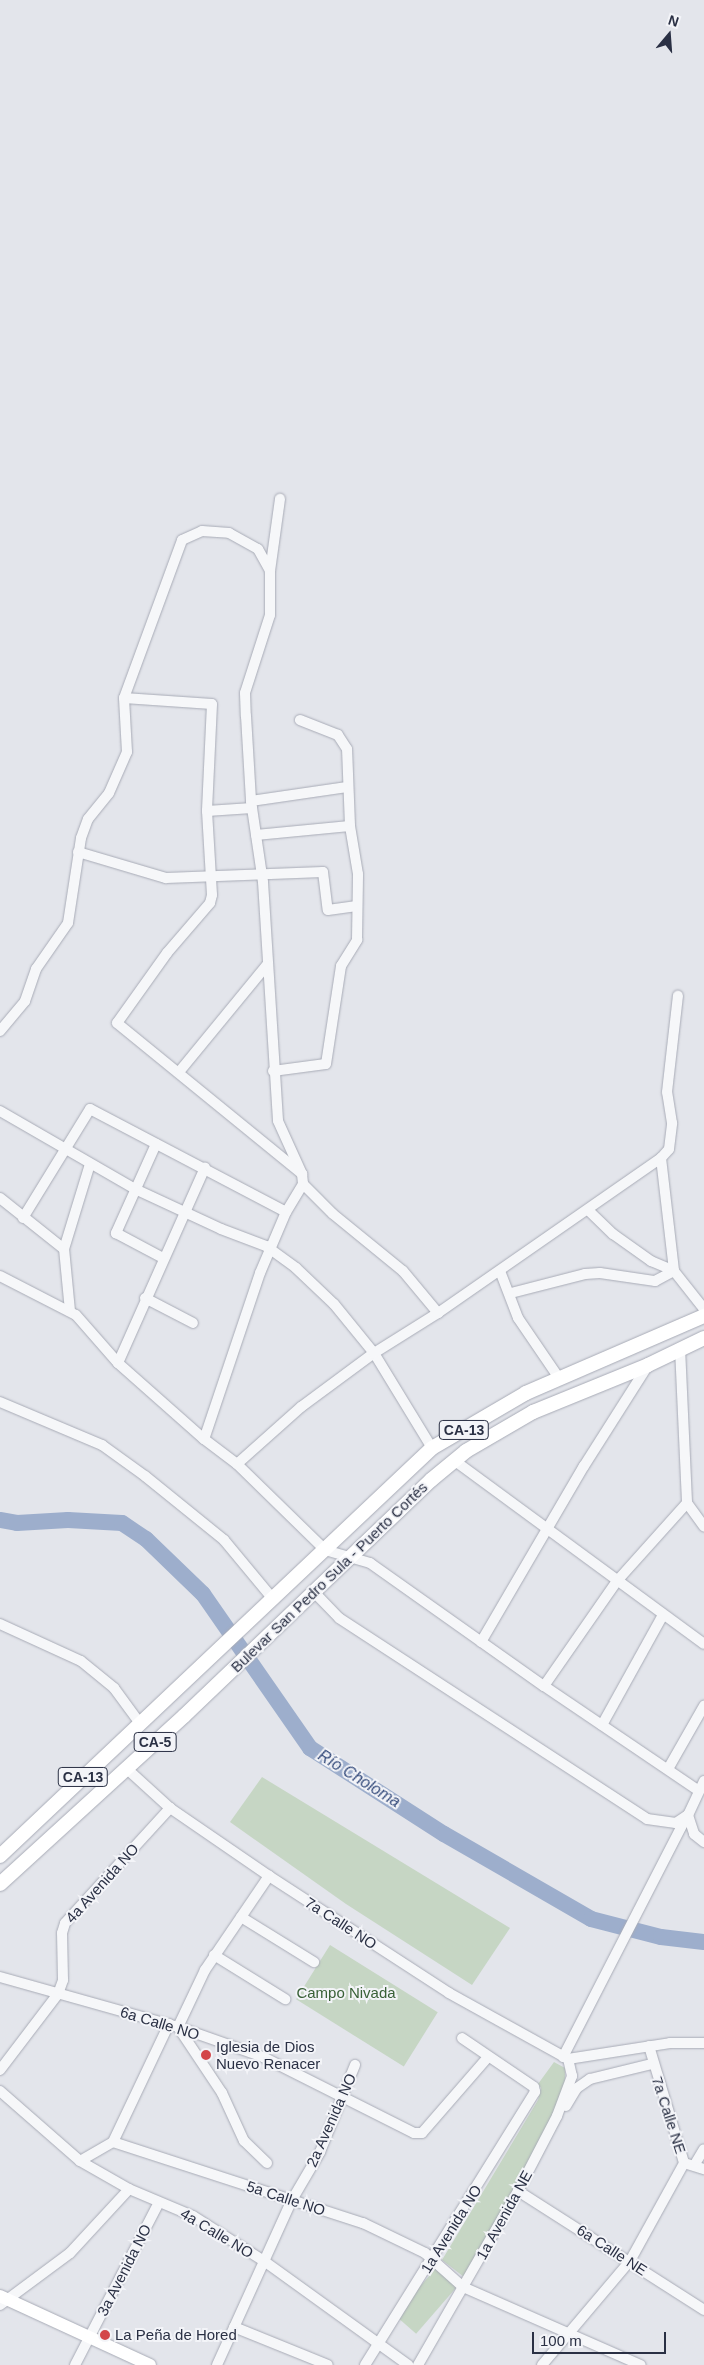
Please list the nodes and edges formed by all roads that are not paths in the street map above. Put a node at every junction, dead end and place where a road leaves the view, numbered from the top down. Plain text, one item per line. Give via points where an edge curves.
1 (280, 499) dead end
2 (270, 571) junction
3 (124, 698) junction
4 (300, 720) dead end
5 (347, 787) junction
6 (252, 804) junction
7 (207, 811) junction
8 (350, 826) junction
9 (256, 835) junction
10 (78, 852) junction
11 (262, 875) junction
12 (208, 877) junction
13 (357, 906) junction
14 (267, 965) junction
15 (678, 996) dead end
16 (0, 1031) edge
17 (273, 1071) junction
18 (179, 1072) junction
19 (0, 1111) edge
20 (156, 1144) junction
21 (66, 1150) junction
22 (661, 1158) junction
23 (90, 1164) junction
24 (205, 1168) junction
25 (303, 1179) junction
26 (135, 1188) junction
27 (0, 1198) edge
28 (588, 1210) junction
29 (286, 1212) junction
30 (186, 1213) junction
31 (23, 1218) junction
32 (64, 1250) junction
33 (270, 1250) junction
34 (163, 1258) junction
35 (500, 1270) junction
36 (674, 1271) junction
37 (0, 1276) edge
38 (511, 1293) junction
39 (145, 1298) junction
40 (704, 1310) edge
41 (70, 1311) junction
42 (438, 1313) junction
43 (704, 1316) edge
44 (193, 1323) dead end
45 (704, 1338) edge
46 (680, 1348) junction
47 (374, 1353) junction
48 (118, 1363) junction
49 (648, 1366) junction
50 (560, 1378) junction
51 (0, 1402) edge
52 (204, 1439) junction
53 (432, 1448) junction
54 (455, 1462) junction
55 (237, 1464) junction
56 (687, 1503) junction
57 (704, 1526) edge
58 (546, 1531) junction
59 (325, 1550) junction
60 (349, 1557) junction
61 (617, 1581) junction
62 (314, 1592) junction
63 (269, 1602) junction
64 (663, 1615) junction
65 (0, 1624) edge
66 (481, 1642) junction
67 (704, 1644) edge
68 (544, 1686) junction
69 (704, 1706) edge
70 (184, 1716) joint
71 (139, 1722) junction
72 (602, 1725) junction
73 (126, 1768) junction
74 (668, 1769) junction
75 (704, 1781) edge
76 (699, 1791) junction
77 (170, 1808) junction
78 (688, 1815) junction
79 (704, 1842) edge
80 (0, 1856) edge
81 (269, 1876) junction
82 (0, 1884) edge
83 (241, 1918) junction
84 (214, 1955) junction
85 (314, 1962) dead end
86 (0, 1977) edge
87 (58, 1994) junction
88 (285, 1999) dead end
89 (174, 2025) junction
90 (462, 2038) dead end
91 (704, 2043) edge
92 (649, 2046) junction
93 (488, 2057) junction
94 (566, 2058) junction
95 (652, 2064) junction
96 (355, 2065) dead end
97 (0, 2070) edge
98 (0, 2091) edge
99 (343, 2095) junction
100 (557, 2116) junction
101 (113, 2142) junction
102 (704, 2149) edge
103 (80, 2161) junction
104 (684, 2163) junction
105 (267, 2164) dead end
106 (700, 2166) edge
107 (129, 2189) junction
108 (518, 2191) junction
109 (292, 2200) junction
110 (159, 2202) junction
111 (432, 2259) junction
112 (264, 2261) junction
113 (630, 2261) junction
114 (463, 2287) junction
115 (3, 2300) edge
116 (704, 2310) edge
117 (234, 2327) junction
118 (569, 2334) junction
119 (90, 2337) junction
120 (380, 2344) junction
121 (76, 2365) edge
122 (150, 2365) edge
123 (217, 2365) edge
124 (328, 2365) edge
125 (365, 2365) edge
126 (408, 2365) edge
127 (418, 2365) edge
128 (542, 2365) edge
129 (641, 2365) edge

1 - 2 street
2 - 3 street via 258,549 229,533 202,531 182,540
2 - 6 street via 270,615 245,693
3 - 7 street via 212,704
3 - 10 street via 126,752 109,793 88,819
4 - 5 street via 338,735 346,750
5 - 6 street
5 - 8 street
6 - 7 street
6 - 9 street
7 - 12 street
8 - 9 street
8 - 13 street via 358,874
9 - 11 street
10 - 12 street via 166,878
10 - 16 street via 68,923 36,969 25,1001
11 - 12 street
11 - 13 street via 323,872 328,910
11 - 14 street
12 - 18 street via 210,903 167,953 117,1023
13 - 17 street via 357,940 340,966 326,1064
14 - 17 street
14 - 18 street
15 - 22 street via 667,1092 672,1124 669,1149
17 - 25 street via 278,1121
18 - 25 street
19 - 21 street
20 - 21 street via 90,1109
20 - 24 street
20 - 26 street
21 - 23 street
21 - 31 street
22 - 28 street
22 - 36 street
23 - 26 street
23 - 32 street
24 - 29 street
24 - 30 street
25 - 29 street
25 - 42 street via 333,1214 403,1271
26 - 30 street
26 - 34 street via 116,1233
27 - 31 street
28 - 35 street
28 - 36 street via 613,1234 651,1261
29 - 33 street
30 - 33 street
30 - 34 street
31 - 32 street
32 - 41 street
33 - 47 street via 296,1268 334,1304
33 - 52 street
34 - 39 street
35 - 38 street
35 - 42 street
36 - 38 street via 655,1281 585,1274
36 - 40 street
37 - 41 street
38 - 50 street via 518,1318
39 - 44 street
39 - 48 street
41 - 48 street
42 - 47 street
43 - 50 highway, Bulevar San Pedro Sula - Puerto Cortés / CA-13
45 - 46 highway, Bulevar San Pedro Sula - Puerto Cortés / CA-13
46 - 49 highway, Bulevar San Pedro Sula - Puerto Cortés / CA-13
46 - 56 street
47 - 53 street
47 - 55 street via 302,1407
48 - 52 street
49 - 54 highway, Bulevar San Pedro Sula - Puerto Cortés / CA-13 via 533,1412 466,1451
49 - 58 street
50 - 53 highway, Bulevar San Pedro Sula - Puerto Cortés / CA-13 via 526,1393
51 - 63 street via 102,1446 145,1476 224,1540
52 - 55 street
53 - 59 highway, Bulevar San Pedro Sula - Puerto Cortés / CA-13
54 - 58 street
54 - 60 highway, Bulevar San Pedro Sula - Puerto Cortés / CA-13
55 - 59 street
56 - 57 street
56 - 61 street
58 - 61 street
58 - 66 street
59 - 60 street
59 - 63 highway, Bulevar San Pedro Sula - Puerto Cortés / CA-13
60 - 62 highway, Bulevar San Pedro Sula - Puerto Cortés / CA-13
60 - 66 street via 370,1563
61 - 64 street
61 - 68 street
62 - 70 highway, Bulevar San Pedro Sula - Puerto Cortés / CA-13
62 - 78 street via 339,1618 647,1820 676,1823
63 - 71 highway, Bulevar San Pedro Sula - Puerto Cortés / CA-13
64 - 67 street
64 - 72 street
65 - 71 street via 81,1661 114,1688
66 - 68 street
68 - 72 street
69 - 74 street
70 - 73 highway, Bulevar San Pedro Sula - Puerto Cortés / CA-5
71 - 80 highway, Bulevar San Pedro Sula - Puerto Cortés / CA-13
72 - 74 street
73 - 77 street, 7a Calle NO
73 - 82 highway, Bulevar San Pedro Sula - Puerto Cortés / CA-13
74 - 76 street
75 - 76 street
76 - 78 street
77 - 81 street, 7a Calle NO
77 - 87 street, 4a Avenida NO via 65,1923 62,1933 63,1980
78 - 79 street via 694,1834
78 - 94 street via 570,2043
81 - 83 street
81 - 94 street, 7a Calle NO via 449,1993
83 - 84 street
83 - 85 street
84 - 88 street
84 - 89 street
86 - 87 street, 6a Calle NO
87 - 89 street, 6a Calle NO
87 - 97 street, 4a Avenida NO
89 - 99 street, 6a Calle NO via 263,2057
89 - 101 street
89 - 105 street via 222,2094 244,2141
90 - 93 street
91 - 92 street
92 - 94 street
92 - 95 street, 7a Calle NE
93 - 99 street, 6a Calle NO via 422,2132 414,2134
93 - 111 street, 1a Avenida NO via 534,2087 535,2092
94 - 100 street, 1a Avenida NE via 572,2076
95 - 100 street via 590,2078 577,2088
95 - 104 street, 7a Calle NE
96 - 99 street, 2a Avenida NO
98 - 103 street, 4a Calle NO
99 - 109 street, 2a Avenida NO via 320,2152
100 - 108 street, 1a Avenida NE
101 - 103 street
101 - 109 street, 5a Calle NO
102 - 106 street
103 - 107 street, 4a Calle NO
104 - 106 street, 7a Calle NE
104 - 113 street
107 - 110 street, 4a Calle NO
107 - 115 street via 70,2253
108 - 113 street, 6a Calle NE
108 - 114 street, 1a Avenida NE
109 - 111 street, 5a Calle NO via 363,2223
109 - 112 street, 2a Avenida NO
110 - 112 street, 4a Calle NO via 193,2216
110 - 119 street, 3a Avenida NO
111 - 114 street, 5a Calle NO
111 - 120 street, 1a Avenida NO
112 - 117 street, 2a Avenida NO
112 - 120 street, 4a Calle NO
113 - 116 street, 6a Calle NE
113 - 118 street
114 - 118 street
114 - 127 street, 1a Avenida NE
115 - 119 main road
117 - 123 street, 2a Avenida NO
117 - 124 street
118 - 128 street
118 - 129 street
119 - 121 street, 3a Avenida NO
119 - 122 main road
120 - 125 street, 1a Avenida NO
120 - 126 street, 4a Calle NO

